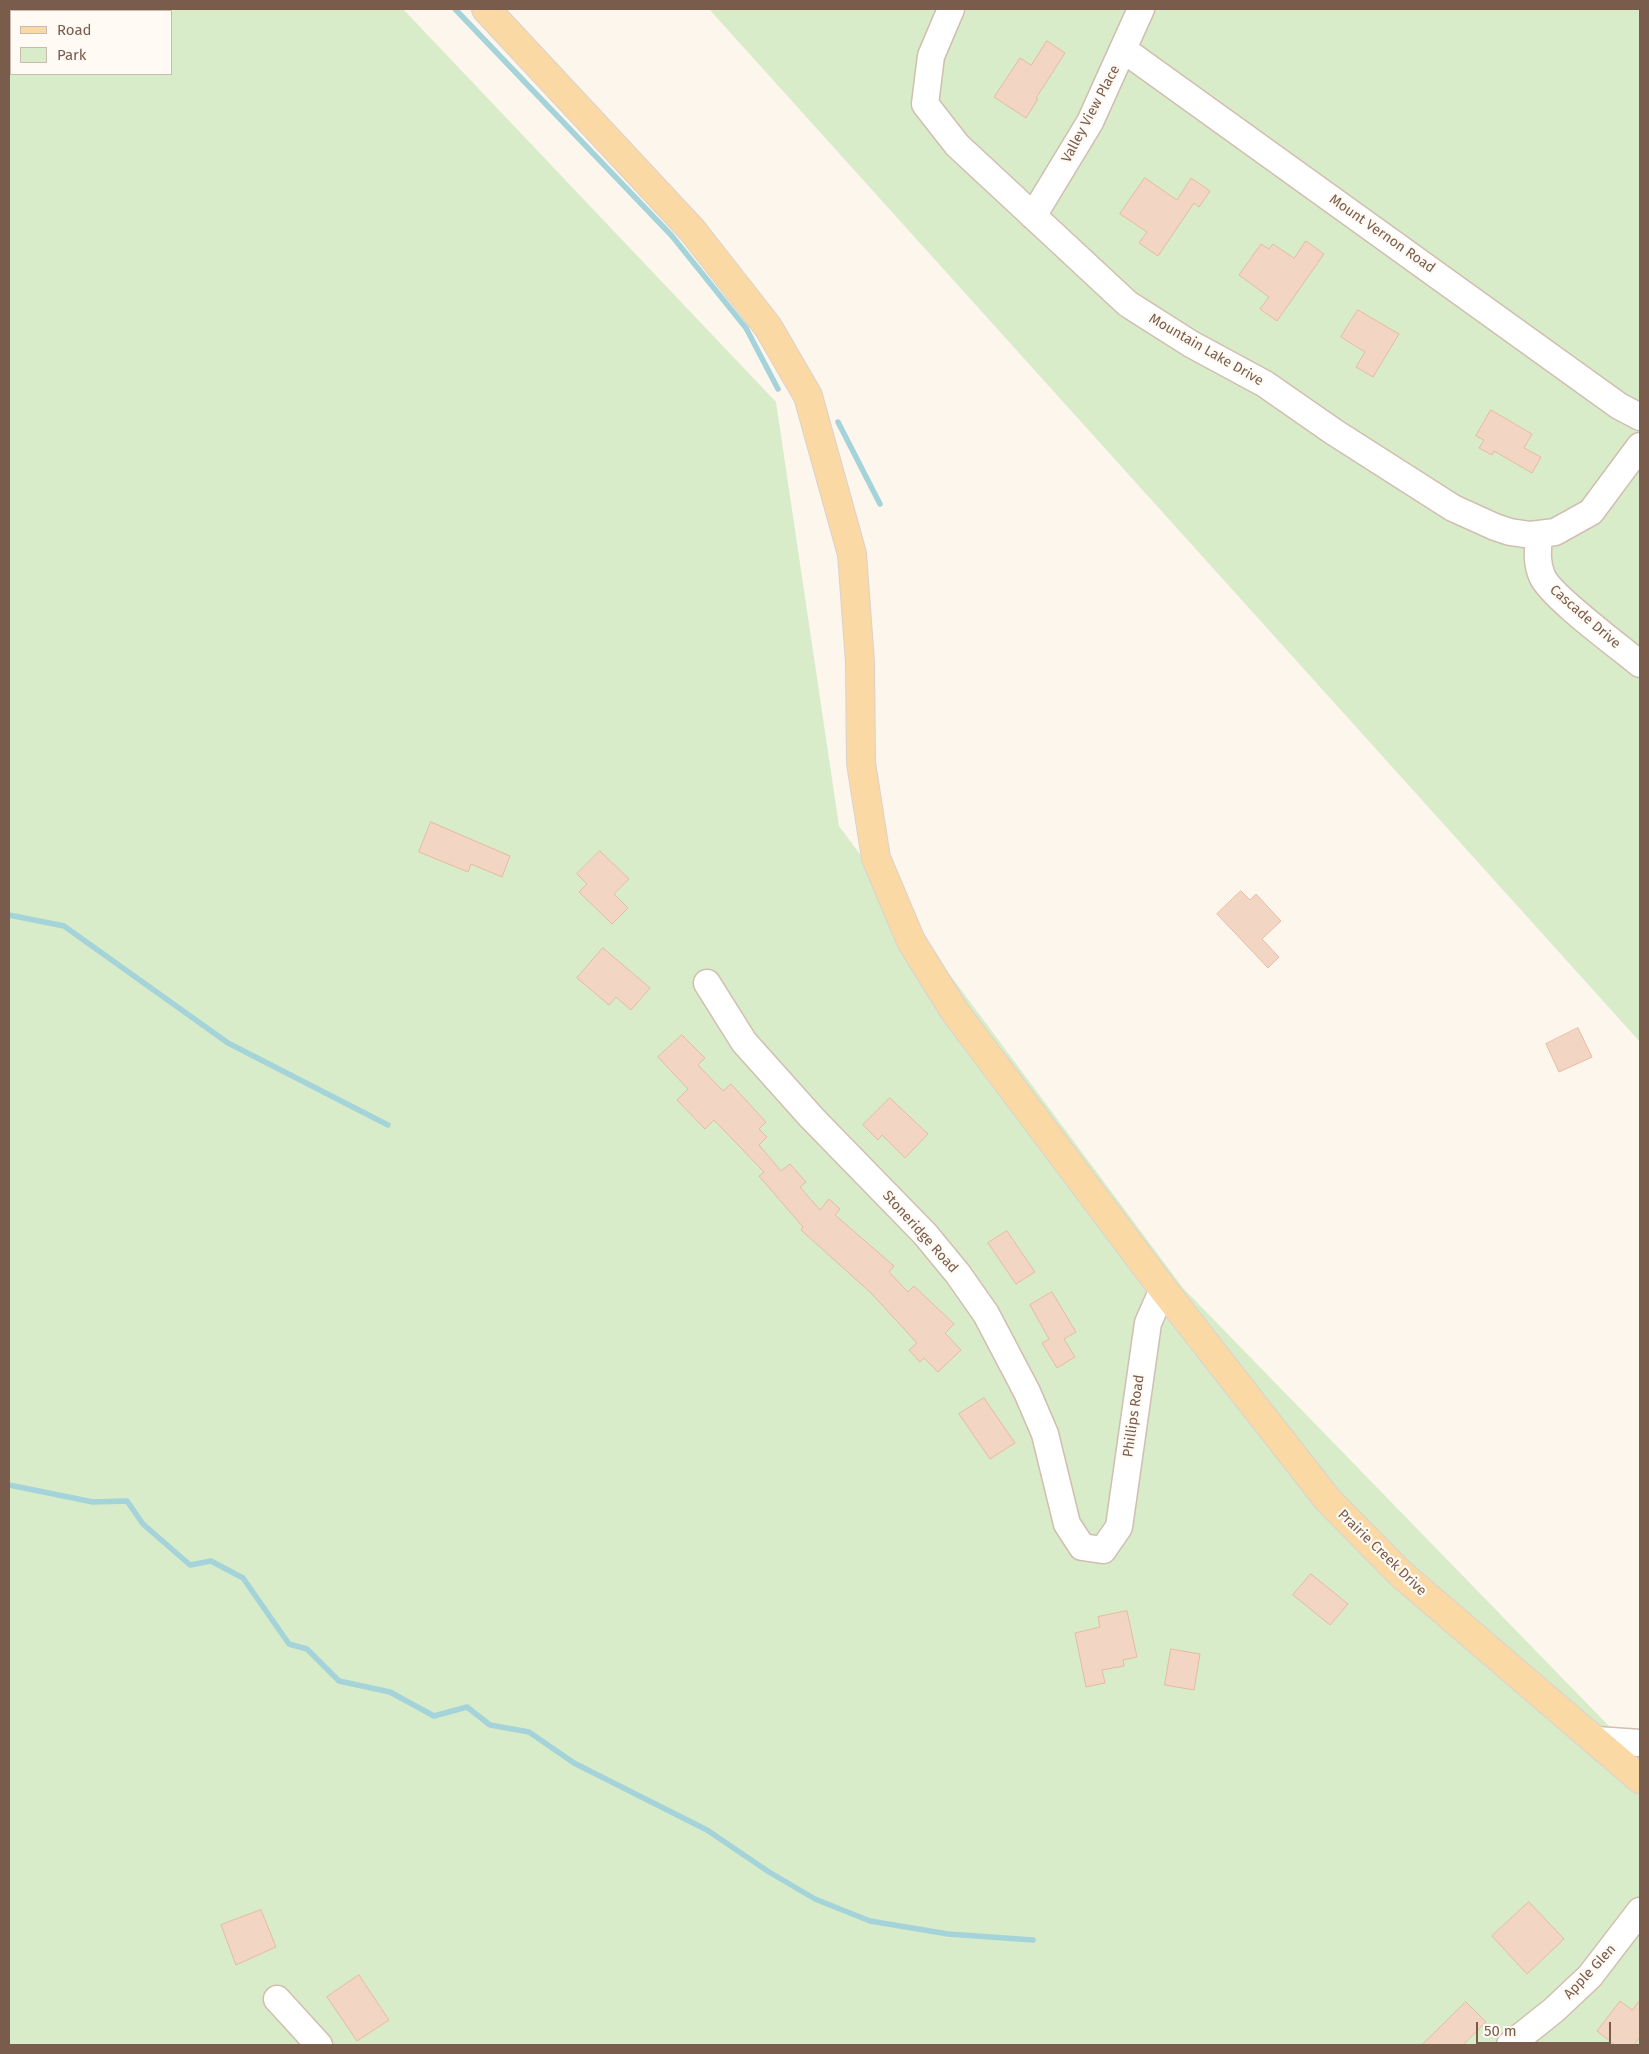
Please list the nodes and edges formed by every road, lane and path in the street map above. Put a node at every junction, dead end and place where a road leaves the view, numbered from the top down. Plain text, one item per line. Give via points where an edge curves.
1 (486, 9) edge
2 (951, 9) edge
3 (1141, 9) edge
4 (1124, 50) junction
5 (1033, 216) junction
6 (1640, 417) edge
7 (1640, 446) edge
8 (1539, 534) junction
9 (1640, 664) edge
10 (707, 983) dead end
11 (1163, 1289) junction
12 (1107, 1543) joint
13 (1596, 1740) junction
14 (1640, 1744) edge
15 (1640, 1779) edge
16 (1640, 1911) edge
17 (276, 1999) dead end
18 (320, 2045) edge
19 (1510, 2045) edge

1 - 11 main road, Prairie Creek Drive via 692,230 768,327 808,396 852,554 860,662 861,764 876,858 911,940 955,1012
2 - 5 street, Mountain Lake Drive via 930,56 925,104 957,146
3 - 4 street, Valley View Place
4 - 5 street, Valley View Place via 1090,122
4 - 6 street, Mount Vernon Road via 1611,400
5 - 8 street, Mountain Lake Drive via 1128,304 1191,344 1266,384 1453,508 1495,527 1521,534
7 - 8 street, Mountain Lake Drive via 1591,512 1555,532
8 - 9 street, Cascade Drive via 1537,558 1542,578 1560,598
10 - 12 street, Stoneridge Road via 744,1042 812,1118 925,1234 958,1274 986,1314 1027,1392 1045,1434 1067,1524 1082,1547 1103,1550
11 - 12 street, Phillips Road via 1148,1323 1119,1527
11 - 13 main road, Prairie Creek Drive via 1335,1507 1401,1574
13 - 14 street
13 - 15 main road, Prairie Creek Drive
16 - 19 street, Apple Glen via 1590,1976
17 - 18 street

